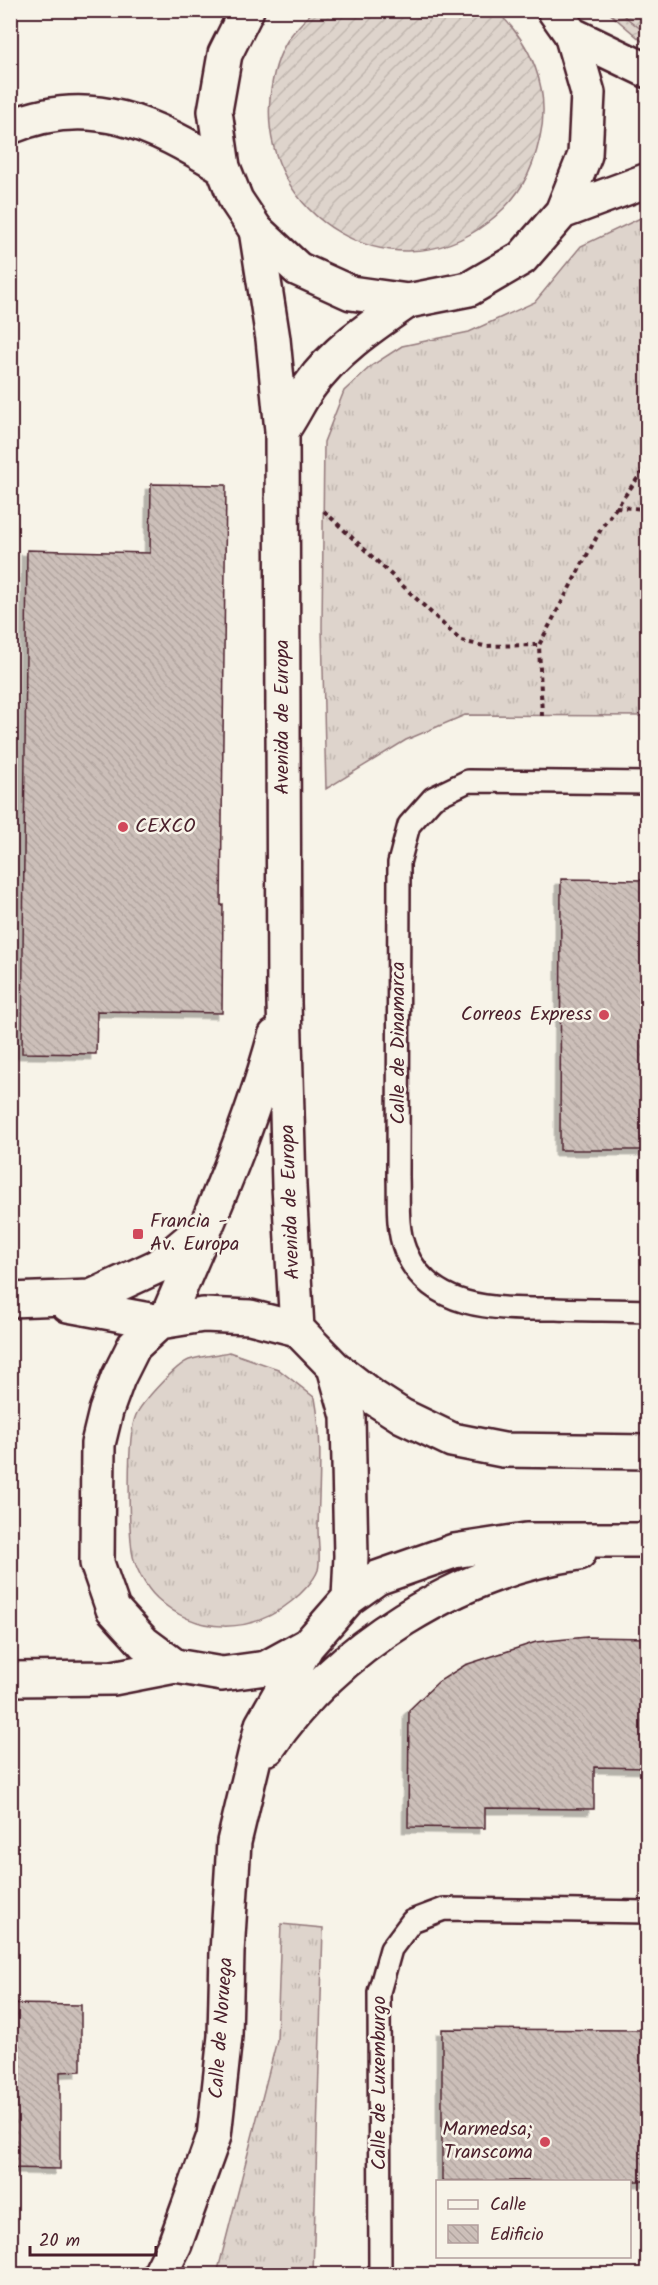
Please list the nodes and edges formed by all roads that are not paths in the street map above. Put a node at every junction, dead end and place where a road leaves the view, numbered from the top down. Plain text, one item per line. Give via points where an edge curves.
1 (247, 10) edge
2 (563, 22) edge
3 (648, 71) edge
4 (10, 127) edge
5 (223, 167) junction
6 (648, 180) edge
7 (562, 212) junction
8 (256, 230) junction
9 (408, 301) junction
10 (282, 431) junction
11 (648, 783) edge
12 (284, 1003) junction
13 (208, 1223) junction
14 (10, 1300) edge
15 (44, 1300) junction
16 (648, 1311) edge
17 (163, 1321) junction
18 (297, 1329) junction
19 (334, 1367) junction
20 (648, 1452) edge
21 (648, 1542) edge
22 (349, 1598) junction
23 (308, 1645) junction
24 (175, 1666) junction
25 (10, 1679) edge
26 (250, 1774) junction
27 (648, 1912) edge
28 (160, 2274) edge
29 (380, 2274) edge

1 - 5 street via 225,54 215,111
2 - 3 street
2 - 7 street via 588,93 585,154
4 - 5 street via 65,111 104,113 160,131
5 - 8 street via 236,200
6 - 7 street
7 - 9 street via 522,258 469,289
8 - 9 street via 308,274 351,293
8 - 10 street, Avenida de Europa
9 - 10 street via 367,328 335,359 309,387
10 - 12 street, Avenida de Europa
11 - 16 lane, Calle de Dinamarca via 468,781 433,798 409,825 399,863 398,1177 404,1248 420,1275 444,1294 461,1302 498,1309
12 - 13 street, Avenida de Europa via 262,1084
12 - 18 street, Avenida de Europa
13 - 15 street via 179,1251 137,1277 91,1297
13 - 17 street, Avenida de Europa
14 - 15 street
15 - 17 street
17 - 18 street via 203,1315 250,1317
17 - 24 street via 134,1346 106,1411 98,1444 97,1563 113,1609 144,1643
18 - 19 street
19 - 20 street via 402,1416 452,1440 503,1450
19 - 22 street via 348,1416
21 - 22 street via 526,1540 453,1551 377,1578
21 - 26 street, Calle de Noruega via 558,1556 482,1580 387,1628 323,1680 283,1726
22 - 23 street
23 - 24 street via 266,1668 222,1674
23 - 26 street, Calle de Noruega via 262,1725
24 - 25 street via 112,1678
26 - 28 street, Calle de Noruega via 234,1842 225,2036 214,2136 176,2244
27 - 29 lane, Calle de Luxemburgo via 444,1909 412,1921 391,1949 379,1992

